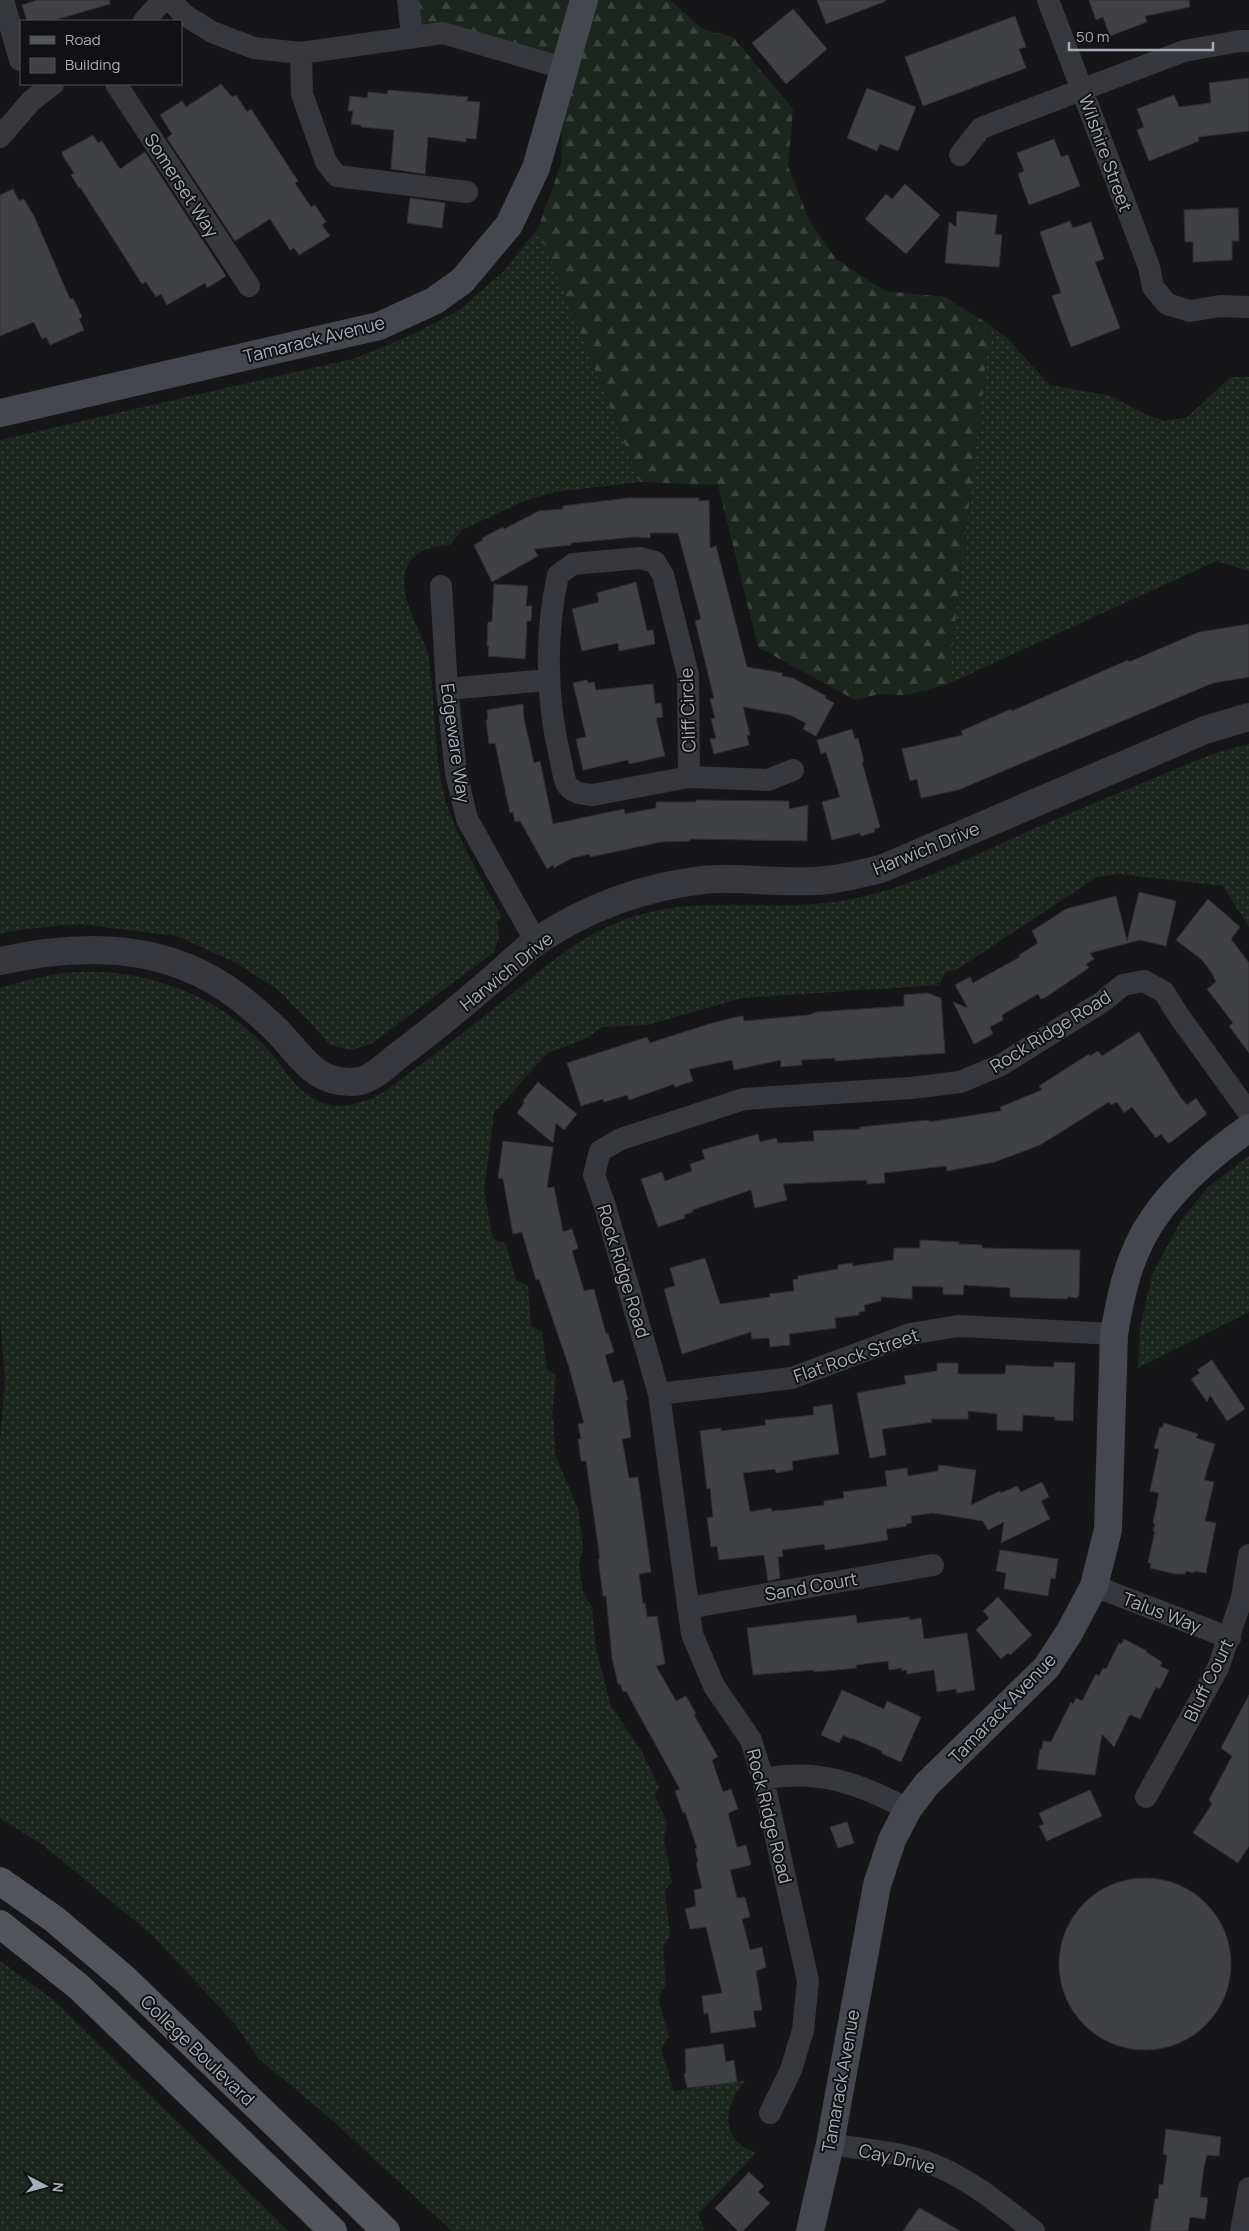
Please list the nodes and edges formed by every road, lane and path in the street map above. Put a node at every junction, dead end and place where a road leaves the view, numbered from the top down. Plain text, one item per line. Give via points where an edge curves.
1 (3, 0) edge
2 (163, 0) edge
3 (171, 0) edge
4 (408, 0) edge
5 (584, 0) edge
6 (1048, 0) edge
7 (145, 20) edge
8 (412, 36) junction
9 (1249, 41) edge
10 (302, 53) junction
11 (20, 60) dead end
12 (563, 68) junction
13 (52, 85) edge
14 (117, 85) edge
15 (1082, 89) junction
16 (0, 137) edge
17 (960, 155) dead end
18 (467, 192) dead end
19 (249, 286) dead end
20 (1249, 307) edge
21 (0, 413) edge
22 (441, 586) dead end
23 (548, 680) junction
24 (447, 689) junction
25 (1249, 718) edge
26 (793, 770) dead end
27 (688, 777) junction
28 (536, 942) junction
29 (0, 961) edge
30 (1249, 1113) edge
31 (1249, 1128) edge
32 (1114, 1334) junction
33 (658, 1394) junction
34 (1249, 1555) edge
35 (933, 1565) dead end
36 (1094, 1586) junction
37 (688, 1608) junction
38 (1230, 1638) junction
39 (763, 1779) junction
40 (1146, 1797) dead end
41 (908, 1809) junction
42 (0, 1881) edge
43 (0, 1924) edge
44 (770, 2113) dead end
45 (830, 2144) junction
46 (1249, 2188) edge
47 (1026, 2228) edge
48 (333, 2231) edge
49 (386, 2231) edge
50 (810, 2231) edge
51 (1241, 2231) edge

1 - 11 street
2 - 7 street
3 - 10 street via 182,14 212,32 254,48
4 - 8 street
5 - 12 main road, Tamarack Avenue
6 - 15 street, Wilshire Street
8 - 10 street
8 - 12 street via 443,33
9 - 15 street via 1184,51
10 - 18 street via 302,94 326,162 337,176
12 - 21 main road, Tamarack Avenue via 536,168 509,225 462,281 434,301 379,326
13 - 16 street via 30,101
14 - 19 street, Somerset Way
15 - 17 street via 981,128
15 - 20 street, Wilshire Street via 1149,267 1153,287 1166,304 1190,311 1220,306
22 - 24 street, Edgeware Way
23 - 24 street
23 - 27 street, Cliff Circle via 552,726 567,784 578,793 593,795
23 - 27 street, Cliff Circle via 558,574 572,564 640,558 654,562 663,574 688,675
24 - 28 street, Edgeware Way via 456,773 467,819
25 - 28 street, Harwich Drive via 1205,730 881,869 826,880 706,880 660,887 610,901
26 - 27 street via 768,780
28 - 29 street, Harwich Drive via 439,1026 372,1076 357,1082 333,1081 310,1069 280,1033 240,998 197,971 162,958 85,949 41,952
30 - 33 street, Rock Ridge Road via 1164,992 1144,981 1123,985 1102,1002 1000,1065 960,1082 744,1099 621,1139 600,1151 594,1175
31 - 32 main road, Tamarack Avenue via 1215,1152 1157,1212 1135,1252 1119,1303
32 - 33 street, Flat Rock Street via 958,1326 910,1334 792,1378
32 - 36 main road, Tamarack Avenue via 1108,1530
33 - 37 street, Rock Ridge Road
34 - 38 street, Bluff Court via 1242,1598
35 - 37 street, Sand Court
36 - 38 street, Talus Way
36 - 41 main road, Tamarack Avenue via 1046,1668 927,1784
37 - 39 street, Rock Ridge Road via 692,1634 714,1686 751,1740
38 - 40 street, Bluff Court via 1218,1668
39 - 41 street via 785,1774 839,1779
39 - 44 street, Rock Ridge Road via 808,1981 803,2030 791,2070
41 - 45 main road, Tamarack Avenue via 892,1840 877,1885
42 - 49 main road, College Boulevard via 54,1919 125,1979
43 - 48 main road, College Boulevard via 78,1986
45 - 47 street, Cay Drive via 892,2154 938,2166 974,2186
45 - 50 main road, Tamarack Avenue
46 - 51 street

